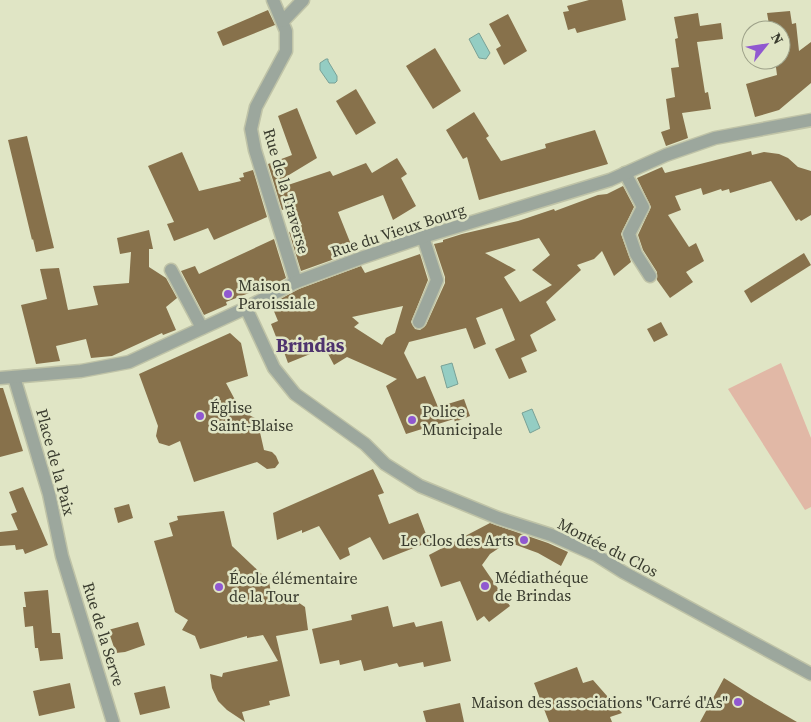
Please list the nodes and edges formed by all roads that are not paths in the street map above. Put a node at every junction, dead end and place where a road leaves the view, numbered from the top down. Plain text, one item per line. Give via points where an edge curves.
1 (273, 0) edge
2 (303, 0) edge
3 (283, 21) junction
4 (811, 120) edge
5 (625, 173) junction
6 (423, 237) junction
7 (171, 270) dead end
8 (650, 276) dead end
9 (296, 282) junction
10 (246, 308) junction
11 (419, 322) dead end
12 (202, 328) junction
13 (14, 377) junction
14 (0, 378) edge
15 (62, 556) joint
16 (811, 674) edge
17 (113, 722) edge

1 - 3 street, Rue de la Traverse
2 - 3 street
3 - 9 street, Rue de la Traverse via 286,51 256,107 251,128
4 - 5 street, Rue du Vieux Bourg via 715,138
5 - 6 street, Rue du Vieux Bourg
5 - 8 street via 643,207 629,234 636,254
6 - 9 street, Rue du Vieux Bourg
6 - 11 street via 437,280
7 - 12 street
9 - 10 street, Rue du Vieux Bourg
10 - 12 street, Rue du Vieux Bourg
10 - 16 street, Montée du Clos via 274,368 295,394 365,444 385,464 420,486 596,555
12 - 13 street, Rue du Vieux Bourg via 129,362 81,371
13 - 14 street, Rue du Vieux Bourg
13 - 15 street, Place de la Paix via 36,431
15 - 17 street, Rue de la Serve

